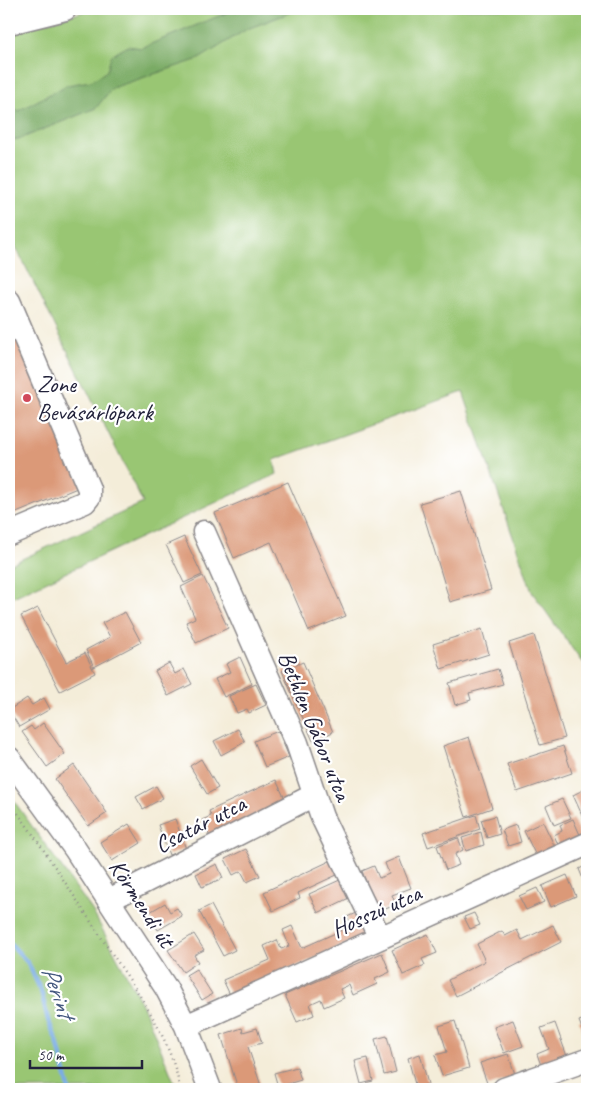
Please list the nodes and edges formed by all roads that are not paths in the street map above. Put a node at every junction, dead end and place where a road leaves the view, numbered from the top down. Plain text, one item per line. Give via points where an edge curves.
1 (51, 10) edge
2 (9, 23) edge
3 (9, 301) edge
4 (204, 532) dead end
5 (9, 534) edge
6 (9, 758) edge
7 (314, 795) junction
8 (587, 844) edge
9 (109, 900) junction
10 (380, 938) junction
11 (186, 1026) junction
12 (587, 1060) edge
13 (210, 1089) edge
14 (504, 1089) edge

1 - 2 street
3 - 5 street via 89,489 85,502
4 - 7 street, Bethlen Gábor utca via 297,743
6 - 9 street, Körmendi út
7 - 9 street, Csatár utca
7 - 10 street, Bethlen Gábor utca
8 - 10 street, Hosszú utca
9 - 11 street, Körmendi út via 166,988
10 - 11 street, Hosszú utca
11 - 13 street, Körmendi út
12 - 14 street

